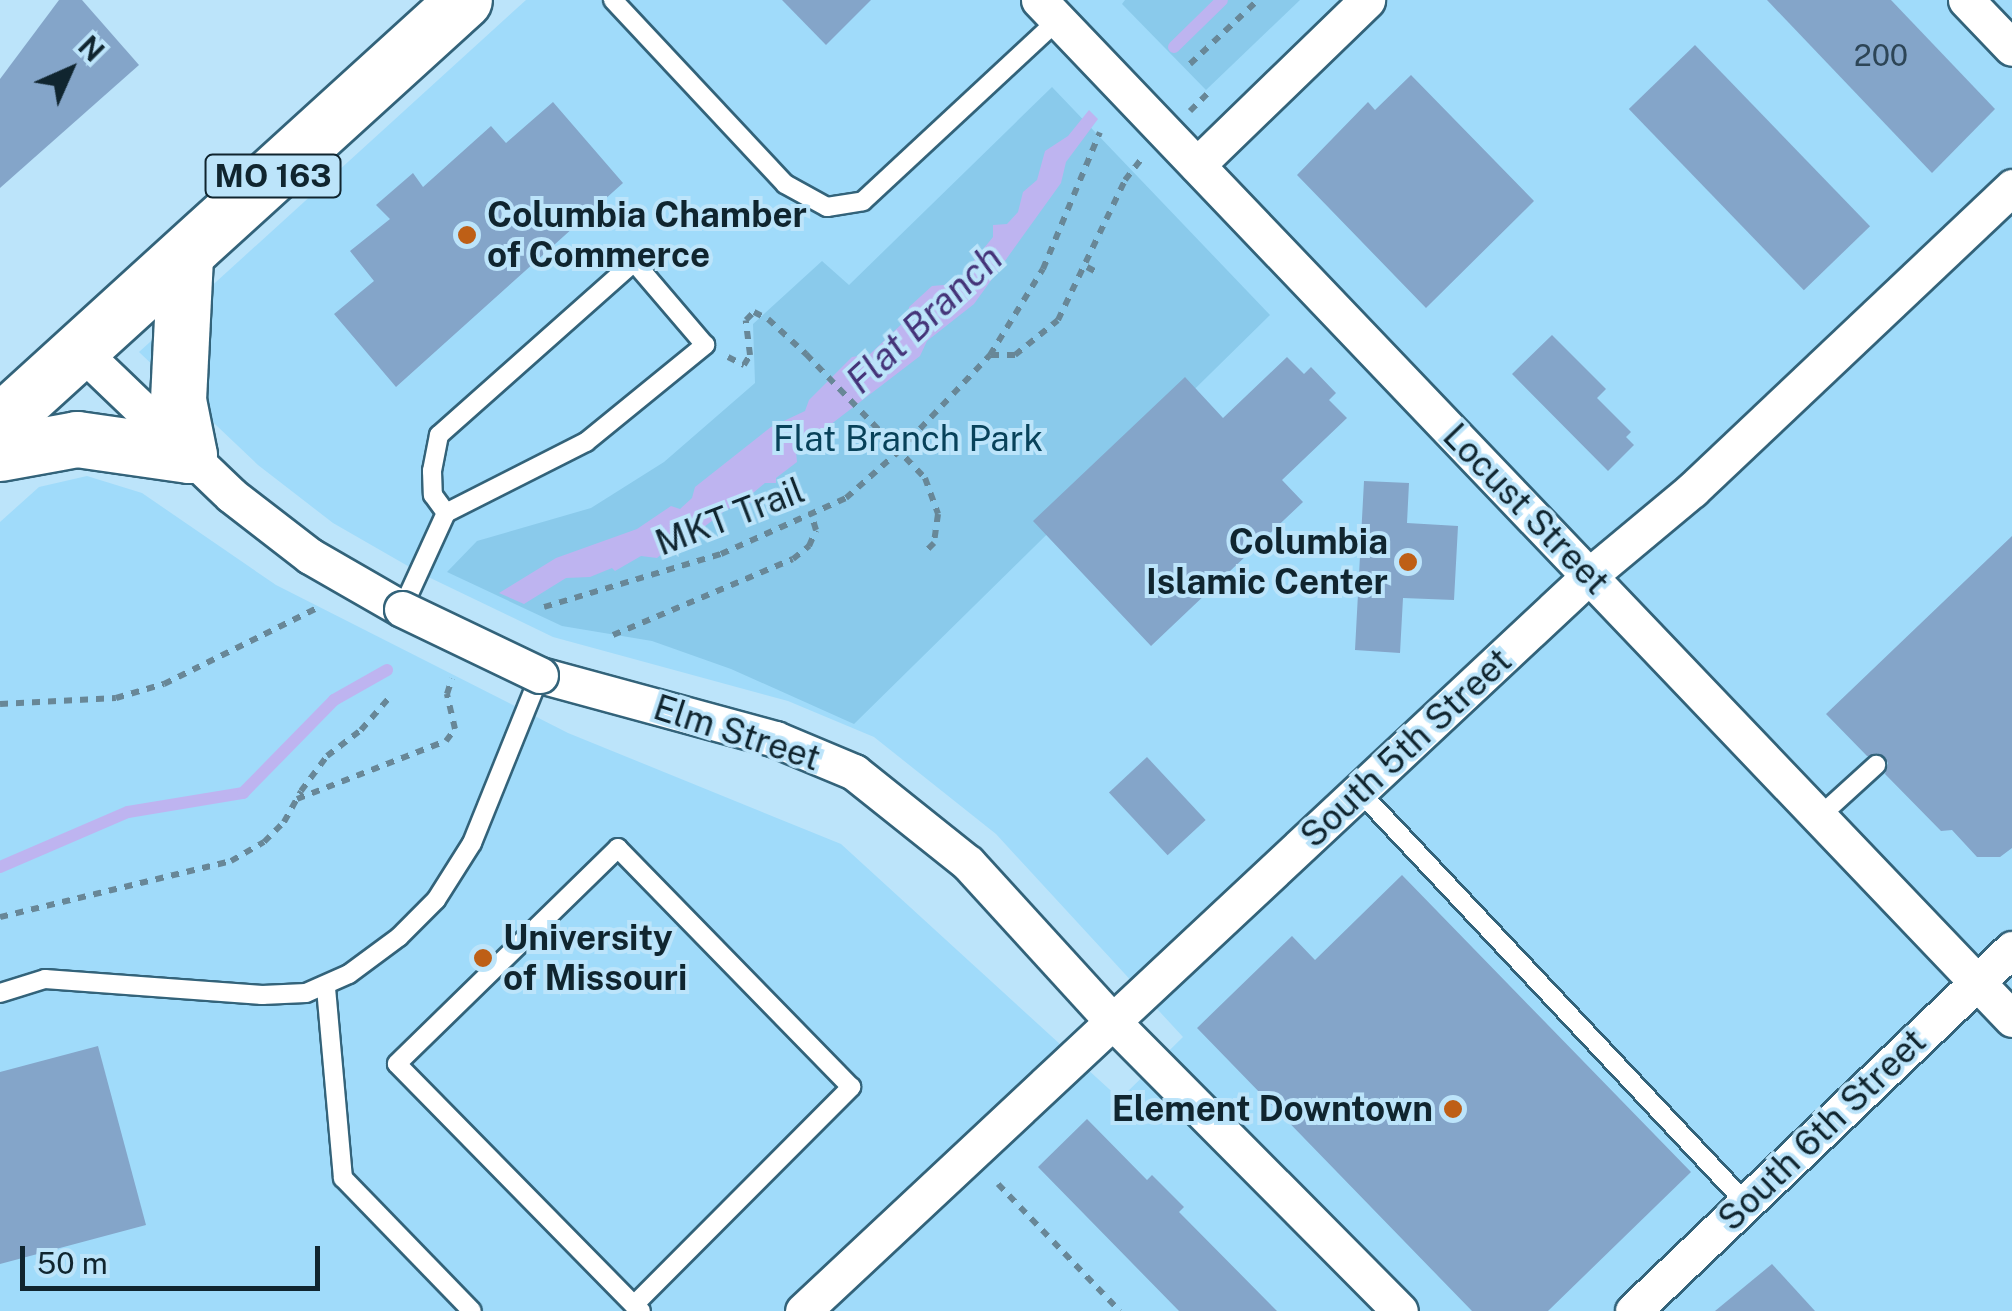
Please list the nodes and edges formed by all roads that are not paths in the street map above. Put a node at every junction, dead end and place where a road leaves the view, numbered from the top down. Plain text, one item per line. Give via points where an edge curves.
1 (464, 0) edge
2 (613, 0) edge
3 (1367, 0) edge
4 (1966, 0) edge
5 (1048, 10) edge
6 (2012, 48) edge
7 (1197, 165) junction
8 (2012, 187) edge
9 (184, 256) junction
10 (81, 351) junction
11 (0, 422) edge
12 (0, 453) edge
13 (189, 454) junction
14 (446, 513) junction
15 (1590, 576) junction
16 (402, 609) junction
17 (540, 674) junction
18 (1876, 765) dead end
19 (1360, 792) junction
20 (1820, 816) junction
21 (2012, 949) edge
22 (1978, 982) junction
23 (326, 988) junction
24 (0, 993) edge
25 (2012, 1019) edge
26 (1113, 1022) junction
27 (1746, 1202) junction
28 (637, 1308) edge
29 (472, 1311) edge
30 (803, 1311) edge
31 (1400, 1311) edge
32 (1633, 1311) edge

1 - 9 main road, MO 163
2 - 5 lane via 785,184 827,207 863,202
3 - 7 street
4 - 6 street
5 - 7 street, Locust Street
7 - 15 street, Locust Street
8 - 15 street, South 5th Street via 1692,490
9 - 10 main road, MO 163
9 - 13 main road via 178,400
10 - 11 main road, MO 163
10 - 13 street, Elm Street
12 - 13 main road via 77,439
13 - 16 street, Elm Street via 310,556
14 - 14 lane via 586,442 704,345 634,262 440,435 433,495
14 - 16 lane
15 - 19 street, South 5th Street
15 - 20 street, Locust Street
16 - 17 street, Elm Street, bridge
17 - 23 lane via 472,843 436,900 398,938
17 - 26 street, Elm Street via 775,739 854,772 968,863
18 - 20 lane
19 - 26 street, South 5th Street
19 - 27 lane
20 - 22 street, Locust Street
21 - 22 street, South 6th Street
22 - 25 street, Locust Street
22 - 27 street, South 6th Street
23 - 24 lane via 262,995 44,979
23 - 29 lane via 344,1178
26 - 30 street, South 5th Street
26 - 31 street, Elm Street
27 - 32 street, South 6th Street
28 - 28 lane via 396,1064 618,848 851,1086

